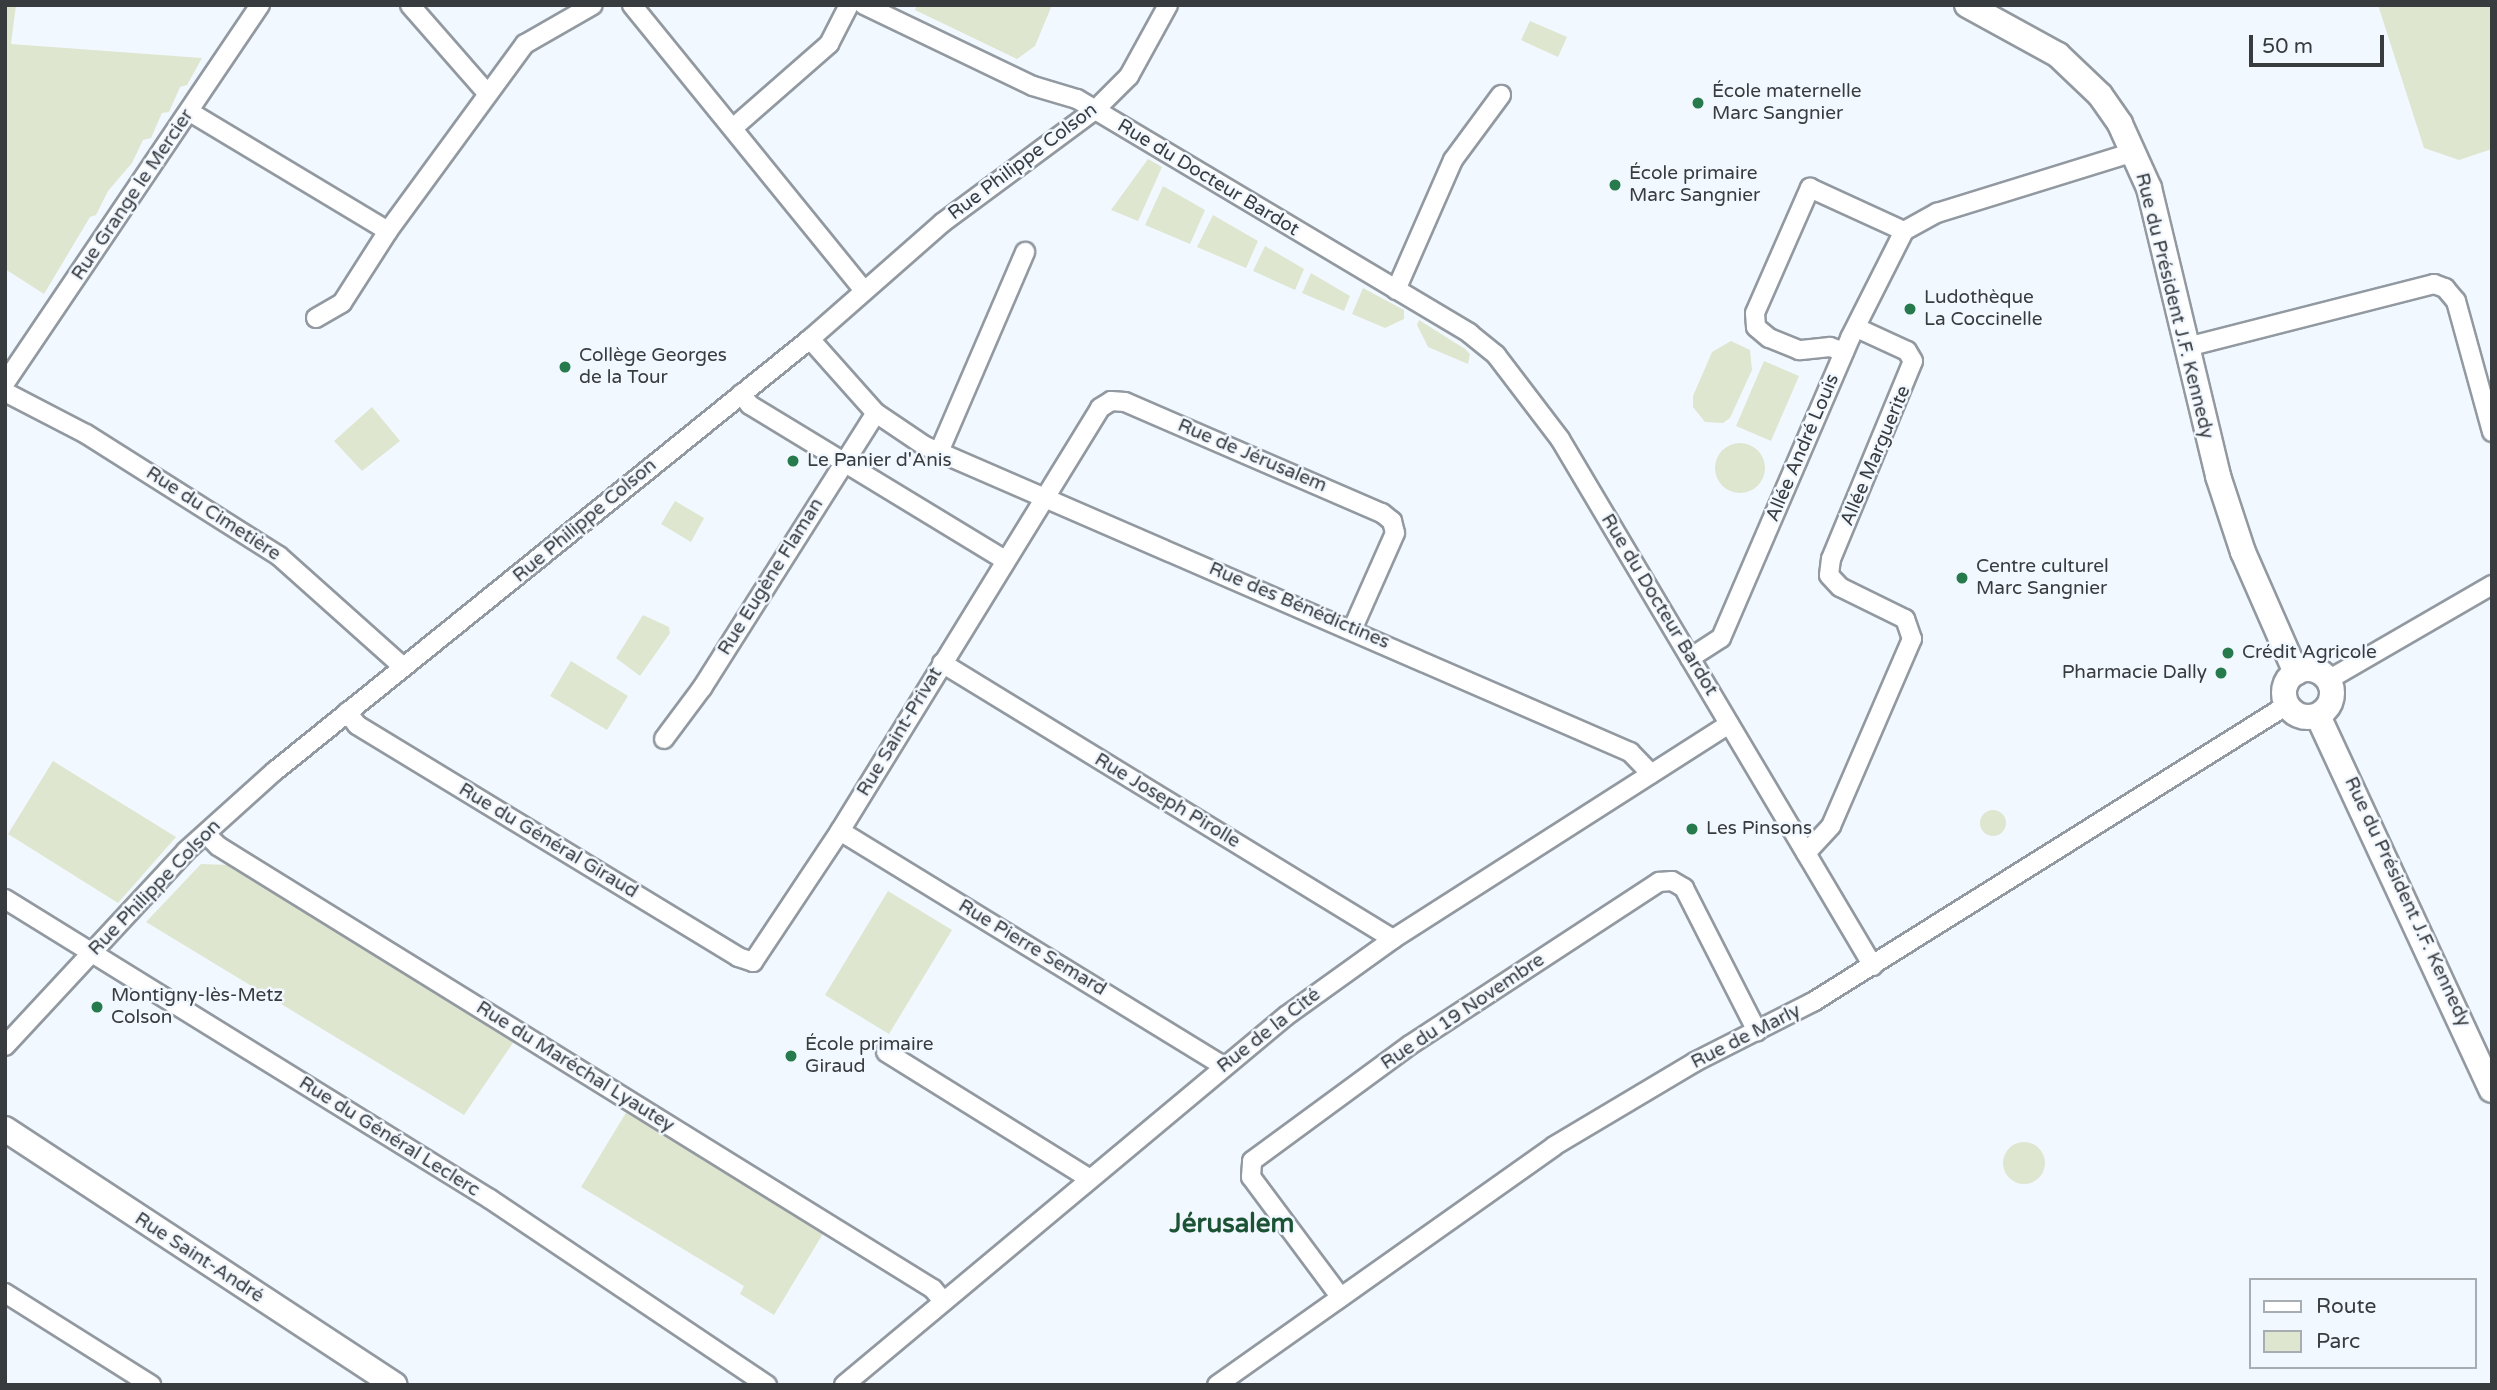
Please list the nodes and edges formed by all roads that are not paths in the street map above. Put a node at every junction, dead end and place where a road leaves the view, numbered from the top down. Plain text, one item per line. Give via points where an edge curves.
1 (260, 5) edge
2 (410, 5) edge
3 (593, 5) edge
4 (632, 5) edge
5 (849, 5) edge
6 (864, 5) edge
7 (1168, 5) edge
8 (1967, 5) edge
9 (488, 94) junction
10 (1501, 95) dead end
11 (1096, 109) junction
12 (190, 112) junction
13 (733, 128) junction
14 (2134, 152) junction
15 (388, 231) junction
16 (1904, 231) junction
17 (1025, 252) dead end
18 (1396, 289) junction
19 (864, 290) junction
20 (316, 318) dead end
21 (1857, 328) junction
22 (810, 340) junction
23 (2187, 347) junction
24 (1844, 352) junction
25 (5, 383) edge
26 (5, 392) edge
27 (741, 394) junction
28 (876, 414) junction
29 (2492, 432) edge
30 (939, 452) junction
31 (842, 461) junction
32 (1043, 498) junction
33 (1005, 560) junction
34 (2492, 584) edge
35 (1353, 628) junction
36 (1690, 658) junction
37 (942, 663) junction
38 (401, 665) junction
39 (2296, 673) junction
40 (2328, 680) junction
41 (2287, 705) junction
42 (347, 712) junction
43 (2318, 716) junction
44 (1729, 724) junction
45 (664, 739) dead end
46 (1651, 774) junction
47 (840, 831) junction
48 (206, 834) junction
49 (1806, 853) junction
50 (5, 899) edge
51 (1393, 939) junction
52 (93, 952) junction
53 (753, 962) joint
54 (1872, 966) junction
55 (1757, 1031) junction
56 (5, 1046) edge
57 (886, 1052) dead end
58 (1224, 1066) junction
59 (2492, 1090) edge
60 (5, 1129) edge
61 (1087, 1177) junction
62 (5, 1293) edge
63 (1339, 1295) junction
64 (943, 1301) junction
65 (151, 1385) edge
66 (394, 1385) edge
67 (766, 1385) edge
68 (844, 1385) edge
69 (1217, 1385) edge

1 - 12 street, Rue Grange le Mercier
2 - 9 street
3 - 9 street via 525,44
4 - 13 street
5 - 13 street via 829,44
6 - 11 street, Rue du Docteur Bardot via 1033,86 1064,93
7 - 11 street, Rue Philippe Colson via 1129,76
8 - 14 street, Rue du Président J.F. Kennedy via 2058,55 2101,95
9 - 15 street
10 - 18 street via 1452,160
11 - 18 street, Rue du Docteur Bardot
11 - 19 street, Rue Philippe Colson via 942,223
12 - 15 street
12 - 25 street, Rue Grange le Mercier
13 - 19 street
14 - 16 street via 1937,213
14 - 23 street, Rue du Président J.F. Kennedy via 2148,188
15 - 20 street via 342,303
16 - 21 street
16 - 24 street, Allée André Louis via 1810,188 1755,313 1756,327 1798,350 1830,347
17 - 30 street
18 - 36 street, Rue du Docteur Bardot via 1480,341 1519,380 1560,439
19 - 22 street, Rue Philippe Colson
21 - 24 street
21 - 49 street, Allée Marguerite via 1907,351 1913,361 1831,559 1829,575 1840,587 1905,619 1912,639 1831,826
22 - 27 street, Rue Philippe Colson
22 - 28 street, Rue des Bénédictines
23 - 29 street via 2418,285 2445,288 2456,302
23 - 39 street, Rue du Président J.F. Kennedy via 2214,464 2243,552
24 - 36 street, Allée André Louis via 1721,638
26 - 38 street, Rue du Cimetière via 86,434 279,556
27 - 31 street via 750,405
27 - 38 street, Rue Philippe Colson
28 - 30 street, Rue des Bénédictines
28 - 31 street, Rue Eugène Flaman
30 - 32 street, Rue des Bénédictines
31 - 33 street
31 - 45 street, Rue Eugène Flaman via 702,688
32 - 33 street, Rue Saint-Privat
32 - 35 street, Rue des Bénédictines
32 - 35 street, Rue de Jérusalem via 1100,408 1111,401 1125,402 1392,521 1395,533
33 - 37 street, Rue Saint-Privat
34 - 40 street
35 - 46 street, Rue des Bénédictines via 1630,752
36 - 44 street, Rue du Docteur Bardot
37 - 47 street, Rue Saint-Privat
37 - 51 street, Rue Joseph Pirolle
38 - 42 street, Rue Philippe Colson
39 - 40 street via 2314,670
39 - 41 street via 2284,687
40 - 43 street via 2331,700
41 - 43 street via 2300,716
41 - 54 street, Rue de Marly
42 - 48 street, Rue Philippe Colson
42 - 53 street, Rue du Général Giraud via 357,725
43 - 59 street, Rue du Président J.F. Kennedy
44 - 46 street, Rue de la Cité
44 - 49 street, Rue du Docteur Bardot
46 - 51 street, Rue de la Cité
47 - 53 street, Rue Saint-Privat
47 - 58 street, Rue Pierre Semard
48 - 52 street, Rue Philippe Colson
48 - 64 street, Rue du Maréchal Lyautey via 239,859 933,1289
49 - 54 street, Rue du Docteur Bardot
50 - 52 street, Rue du Général Leclerc
51 - 58 street, Rue de la Cité
52 - 56 street, Rue Philippe Colson
52 - 67 street, Rue du Général Leclerc via 599,1269
54 - 55 street, Rue de Marly
55 - 63 street, Rue de Marly via 1695,1062 1555,1146
55 - 63 street, Rue du 19 Novembre via 1684,888 1672,881 1659,882 1410,1045 1252,1161 1251,1177
57 - 61 street
58 - 61 street, Rue de la Cité
60 - 66 street, Rue Saint-André
61 - 64 street, Rue de la Cité
62 - 65 street
63 - 69 street, Rue de Marly
64 - 68 street, Rue de la Cité

